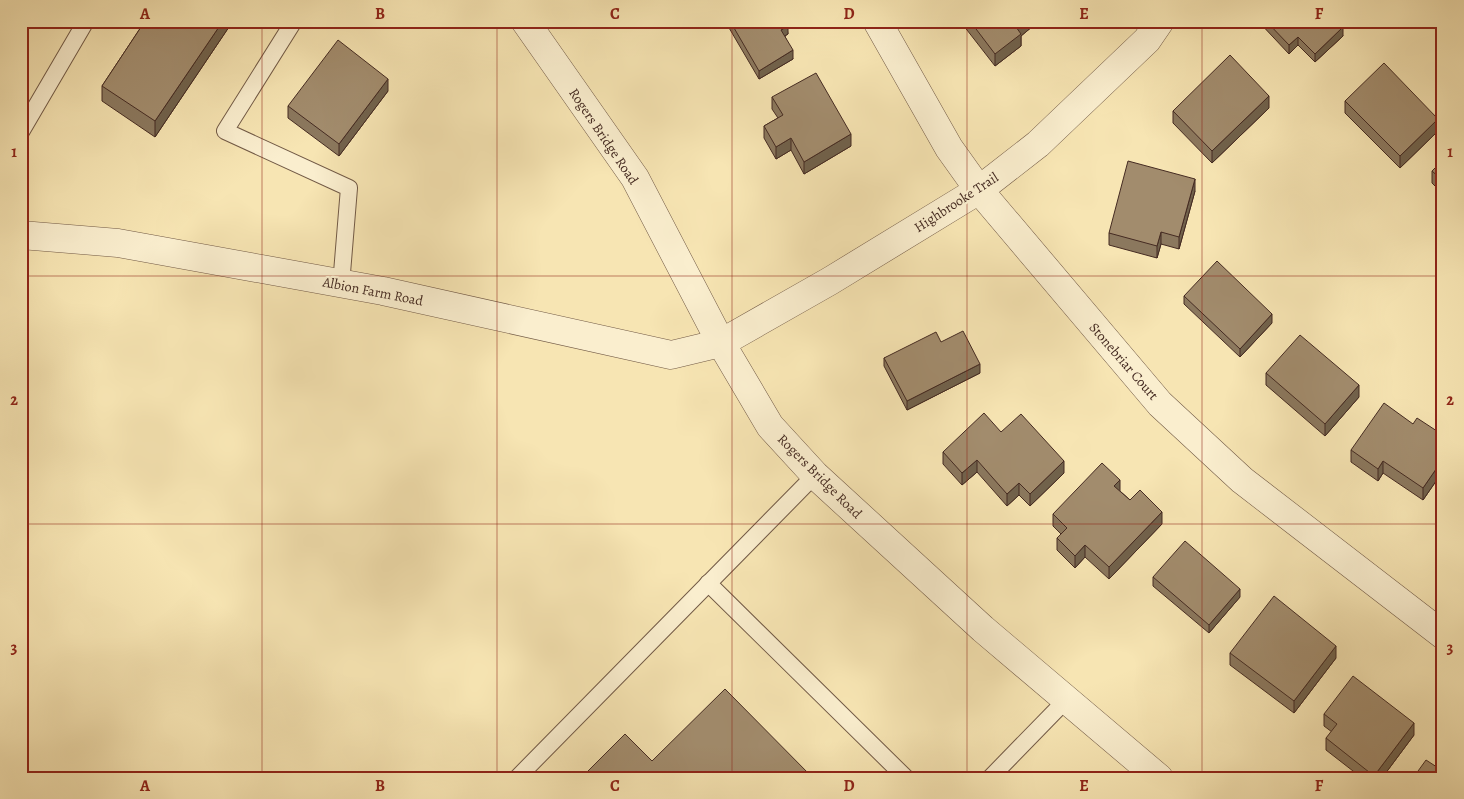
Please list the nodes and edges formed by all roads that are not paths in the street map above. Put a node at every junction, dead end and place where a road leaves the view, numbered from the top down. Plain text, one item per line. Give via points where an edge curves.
1 (86, 21) edge
2 (294, 21) edge
3 (525, 21) edge
4 (877, 21) edge
5 (1160, 21) edge
6 (21, 132) edge
7 (979, 190) junction
8 (21, 235) edge
9 (341, 285) junction
10 (721, 344) junction
11 (815, 475) junction
12 (708, 583) junction
13 (1443, 635) edge
14 (1066, 700) junction
15 (517, 778) edge
16 (906, 778) edge
17 (990, 778) edge
18 (1159, 778) edge

1 - 6 lane
2 - 9 lane via 225,131 349,188
3 - 10 street, Rogers Bridge Road via 634,178
4 - 7 street, Stonebriar Court via 950,148
5 - 7 street, Highbrooke Trail via 1146,40 1038,144
7 - 10 street, Highbrooke Trail
7 - 13 street, Stonebriar Court via 1160,404 1242,480
8 - 9 street, Albion Farm Road via 118,242
9 - 10 street, Albion Farm Road via 383,291 671,355
10 - 11 street, Rogers Bridge Road via 770,426
11 - 12 lane
11 - 14 street, Rogers Bridge Road via 983,629
12 - 15 lane
12 - 16 lane
14 - 17 lane
14 - 18 street, Rogers Bridge Road

